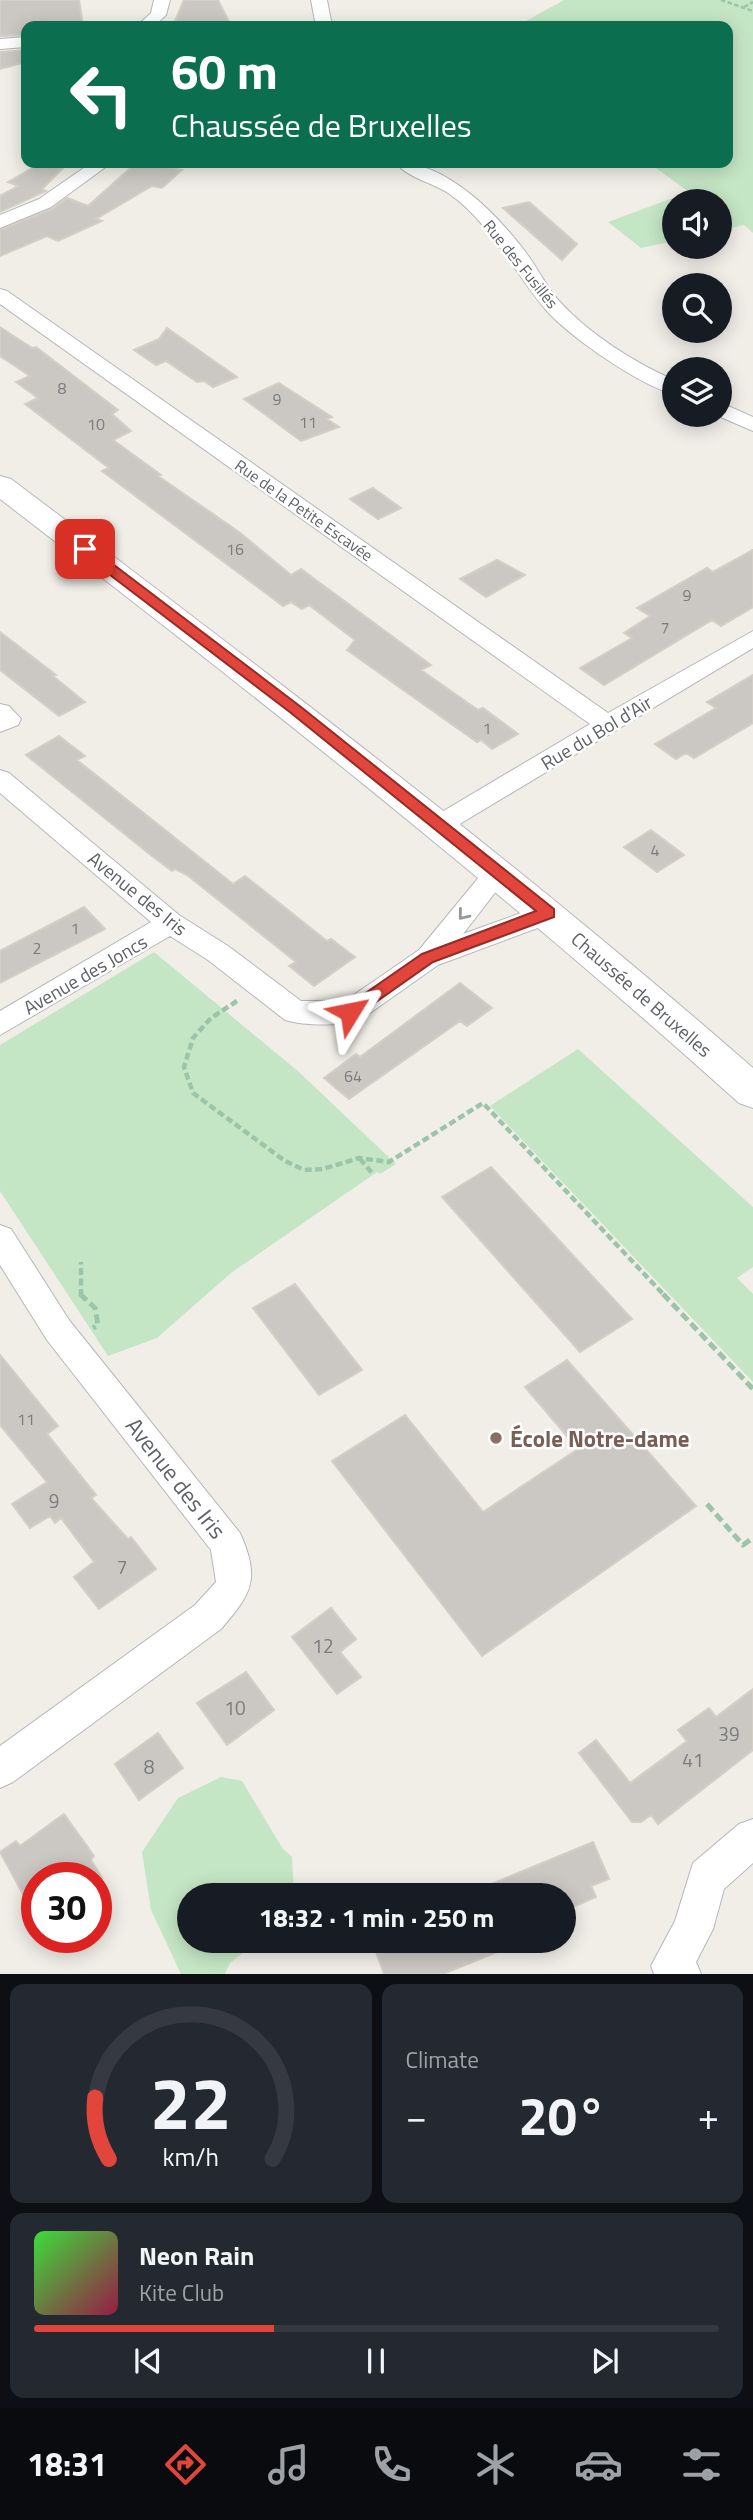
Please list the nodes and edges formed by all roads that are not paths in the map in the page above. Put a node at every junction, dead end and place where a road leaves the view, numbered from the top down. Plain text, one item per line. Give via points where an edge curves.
1 (162, 0) edge
2 (319, 0) edge
3 (151, 21) edge
4 (323, 21) edge
5 (21, 43) edge
6 (0, 44) edge
7 (95, 168) edge
8 (414, 168) edge
9 (0, 222) edge
10 (0, 295) edge
11 (662, 382) edge
12 (732, 414) edge
13 (753, 425) edge
14 (0, 485) edge
15 (753, 638) edge
16 (0, 712) edge
17 (0, 724) edge
18 (608, 725) junction
19 (0, 779) edge
20 (439, 825) junction
21 (498, 872) junction
22 (548, 913) junction
23 (169, 922) junction
24 (428, 958) junction
25 (0, 1024) edge
26 (753, 1092) edge
27 (0, 1238) edge
28 (0, 1769) edge
29 (753, 1838) edge
30 (667, 1971) edge

1 - 3 street
2 - 4 street
5 - 6 street
7 - 9 street via 45,203
8 - 11 street, Rue des Fusillés via 458,191 518,254 553,306 585,334
10 - 18 street, Rue de la Petite Escavée
12 - 13 street
14 - 20 main road, Chaussée de Bruxelles
15 - 18 street, Rue du Bol d'Air
16 - 17 street via 9,719
18 - 20 street, Rue du Bol d'Air
19 - 23 street, Avenue des Iris
20 - 21 main road, Chaussée de Bruxelles
21 - 22 main road, Chaussée de Bruxelles
21 -> 24 street, Avenue des Iris
22 - 24 street, Avenue des Iris
22 - 26 main road, Chaussée de Bruxelles
23 - 24 street, Avenue des Iris via 295,1012 350,1012
23 - 25 street, Avenue des Joncs
27 - 28 street, Avenue des Iris via 69,1344 228,1544 234,1587 208,1617
29 - 30 street via 707,1877 693,1928

